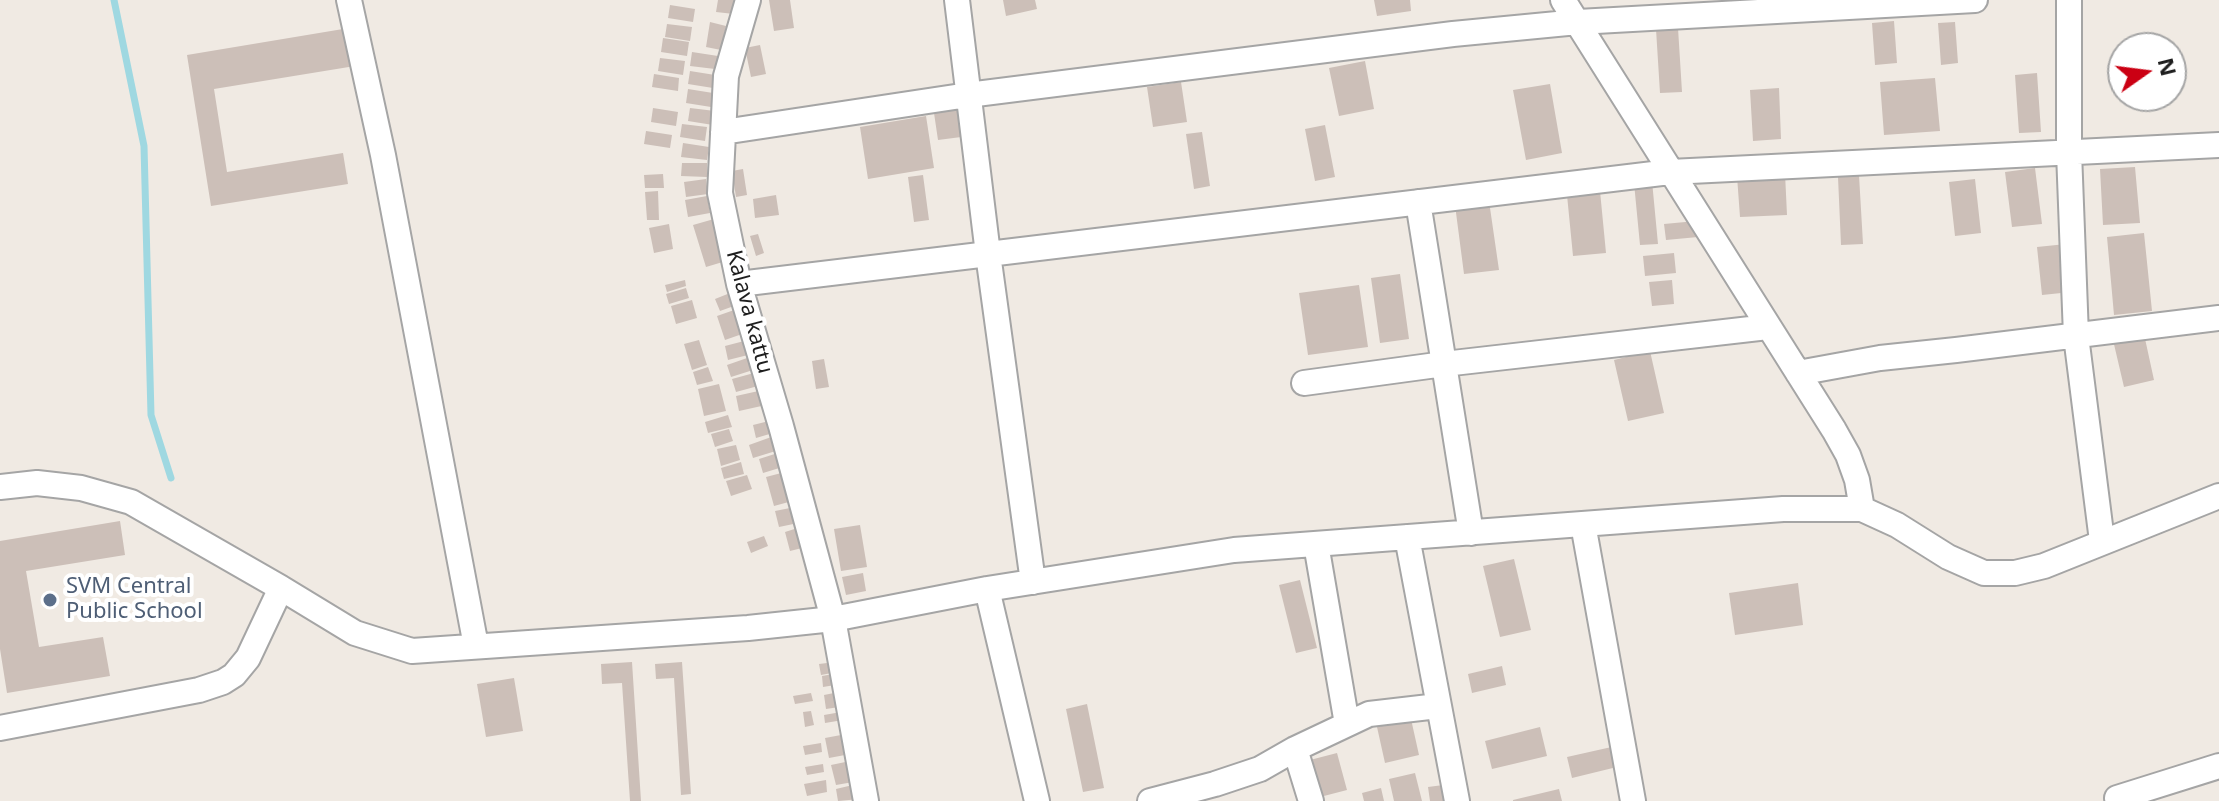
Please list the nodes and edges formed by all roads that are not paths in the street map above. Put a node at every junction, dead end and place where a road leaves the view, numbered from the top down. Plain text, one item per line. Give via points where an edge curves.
1 (349, 0) edge
2 (748, 0) edge
3 (957, 0) edge
4 (1563, 0) edge
5 (1975, 0) edge
6 (2069, 0) edge
7 (1578, 22) junction
8 (968, 95) junction
9 (723, 132) junction
10 (2219, 145) edge
11 (2069, 152) junction
12 (1670, 172) junction
13 (1418, 202) junction
14 (988, 254) junction
15 (739, 284) junction
16 (2219, 318) edge
17 (1768, 327) junction
18 (2076, 336) junction
19 (1444, 364) junction
20 (1798, 373) junction
21 (1304, 383) dead end
22 (0, 487) edge
23 (2219, 496) edge
24 (1862, 509) junction
25 (1583, 524) junction
26 (1471, 533) junction
27 (1407, 537) junction
28 (2102, 541) junction
29 (1316, 544) junction
30 (1033, 582) junction
31 (281, 588) junction
32 (987, 589) junction
33 (833, 619) junction
34 (476, 646) junction
35 (1438, 706) junction
36 (1347, 724) junction
37 (0, 728) edge
38 (1295, 749) junction
39 (2219, 766) edge
40 (2117, 798) dead end
41 (866, 801) edge
42 (1037, 801) edge
43 (1150, 801) edge
44 (1311, 801) edge
45 (1457, 801) edge
46 (1633, 801) edge

1 - 34 street
2 - 9 street, Kalava kattu via 726,76
3 - 8 street
4 - 7 street
5 - 7 street
6 - 11 street
7 - 8 street
7 - 12 street
8 - 9 street
8 - 14 street
9 - 15 street, Kalava kattu via 720,193
10 - 11 street
11 - 12 street
11 - 18 street
12 - 13 street
12 - 17 street
13 - 14 street
13 - 19 street
14 - 15 street
14 - 30 street
15 - 33 street, Kalava kattu
16 - 18 street
17 - 19 street
17 - 20 street
18 - 20 street via 1880,358
18 - 28 street
19 - 21 street
19 - 26 street
20 - 24 street via 1848,455
22 - 31 street via 66,486 131,502
23 - 28 street
24 - 25 street via 1783,509
24 - 28 street via 1984,573 2044,566
25 - 26 street
25 - 46 street
26 - 27 street
27 - 29 street
27 - 35 street
29 - 30 street via 1234,550
29 - 36 street
30 - 32 street
31 - 34 street via 355,633 412,651
31 - 37 street via 248,658 223,682
32 - 33 street
32 - 42 street
33 - 34 street
33 - 41 street, Kalava kattu
35 - 36 street via 1369,714
35 - 45 street
36 - 38 street
38 - 43 street via 1260,769
38 - 44 street
39 - 40 street

